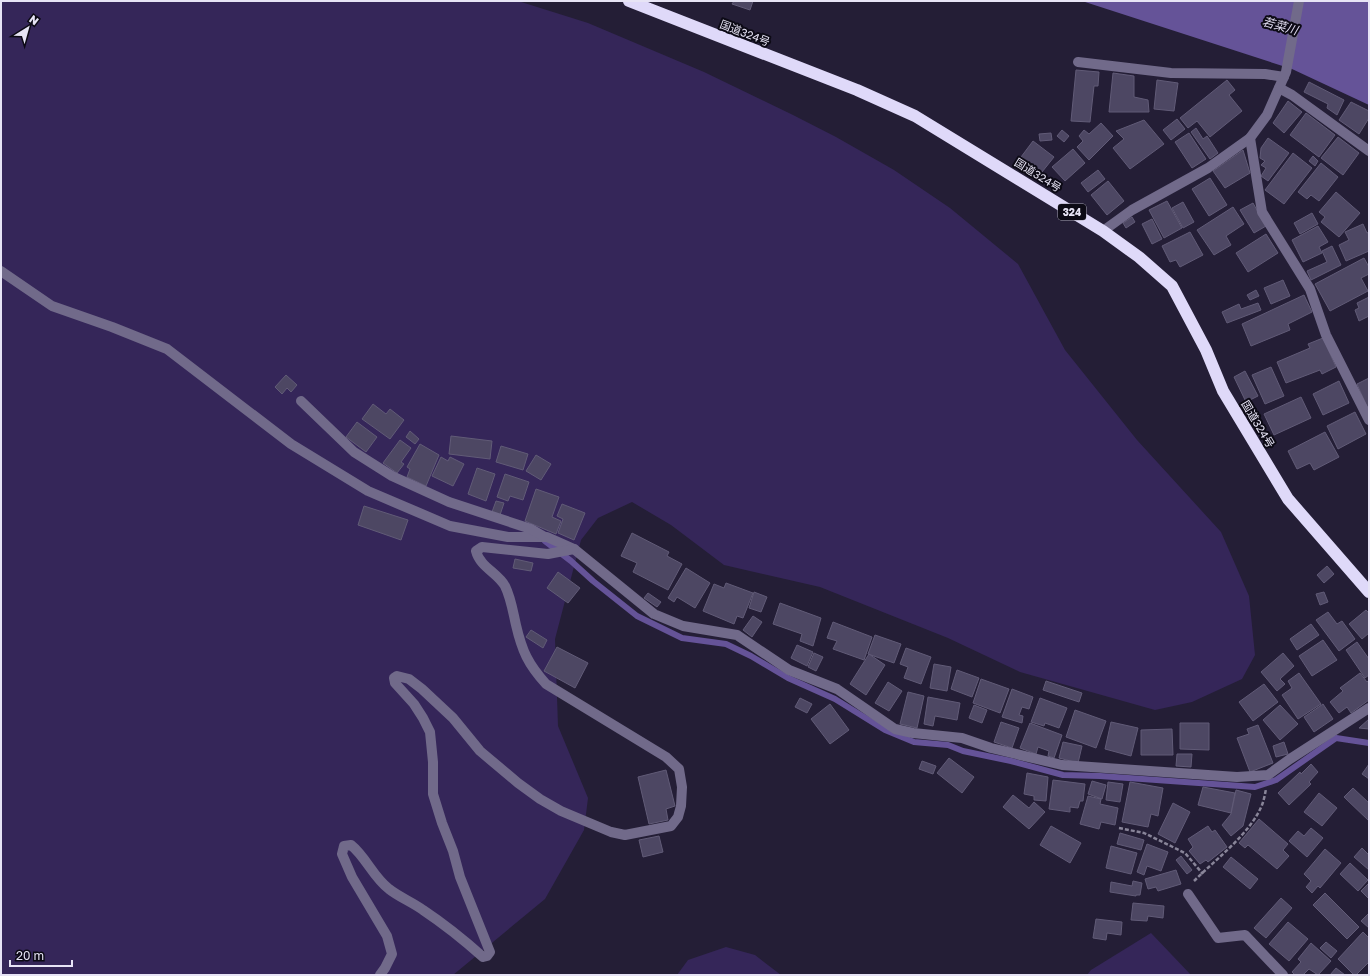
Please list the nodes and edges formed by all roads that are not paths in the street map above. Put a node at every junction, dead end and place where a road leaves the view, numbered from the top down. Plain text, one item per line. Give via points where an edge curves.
1 (629, 1) edge
2 (1299, 1) edge
3 (1078, 62) dead end
4 (1285, 75) junction
5 (1279, 88) junction
6 (1250, 138) junction
7 (1369, 151) edge
8 (1103, 231) junction
9 (1, 271) edge
10 (301, 401) dead end
11 (1369, 420) edge
12 (546, 537) junction
13 (574, 549) junction
14 (1369, 592) edge
15 (1369, 708) edge
16 (1188, 894) road end
17 (380, 975) edge
18 (1283, 975) edge

1 - 8 highway, 国道324号 / 324 via 857,90 915,116
2 - 4 street
3 - 4 street via 1171,73
4 - 5 street
5 - 6 street via 1267,115
5 - 7 street via 1292,94
6 - 8 street via 1208,168 1132,210
6 - 11 street via 1262,212 1310,289 1326,335
8 - 14 highway, 国道324号 / 324 via 1139,257 1172,286 1206,350 1223,391 1288,499
9 - 12 street via 52,306 167,349 292,444 368,490 450,526 508,537
10 - 12 street via 354,452 392,476 449,502 531,529
12 - 13 street
13 - 15 street via 654,614 683,626 737,635 789,670 837,689 895,729 962,738 991,748 1062,765 1238,777 1268,775
13 - 17 street via 548,554 482,547 476,551 478,557 504,585 511,601 523,651 533,669 546,684 666,757 679,769 682,787 678,817 671,826 625,835 610,832 561,811 498,768 422,688 409,679 397,676 394,678 395,683 414,704 430,732 433,794 460,877 490,952 483,957 422,909 388,889 359,852 351,845 344,846 342,854 352,877 388,936 392,954
16 - 18 street via 1218,938 1245,935

